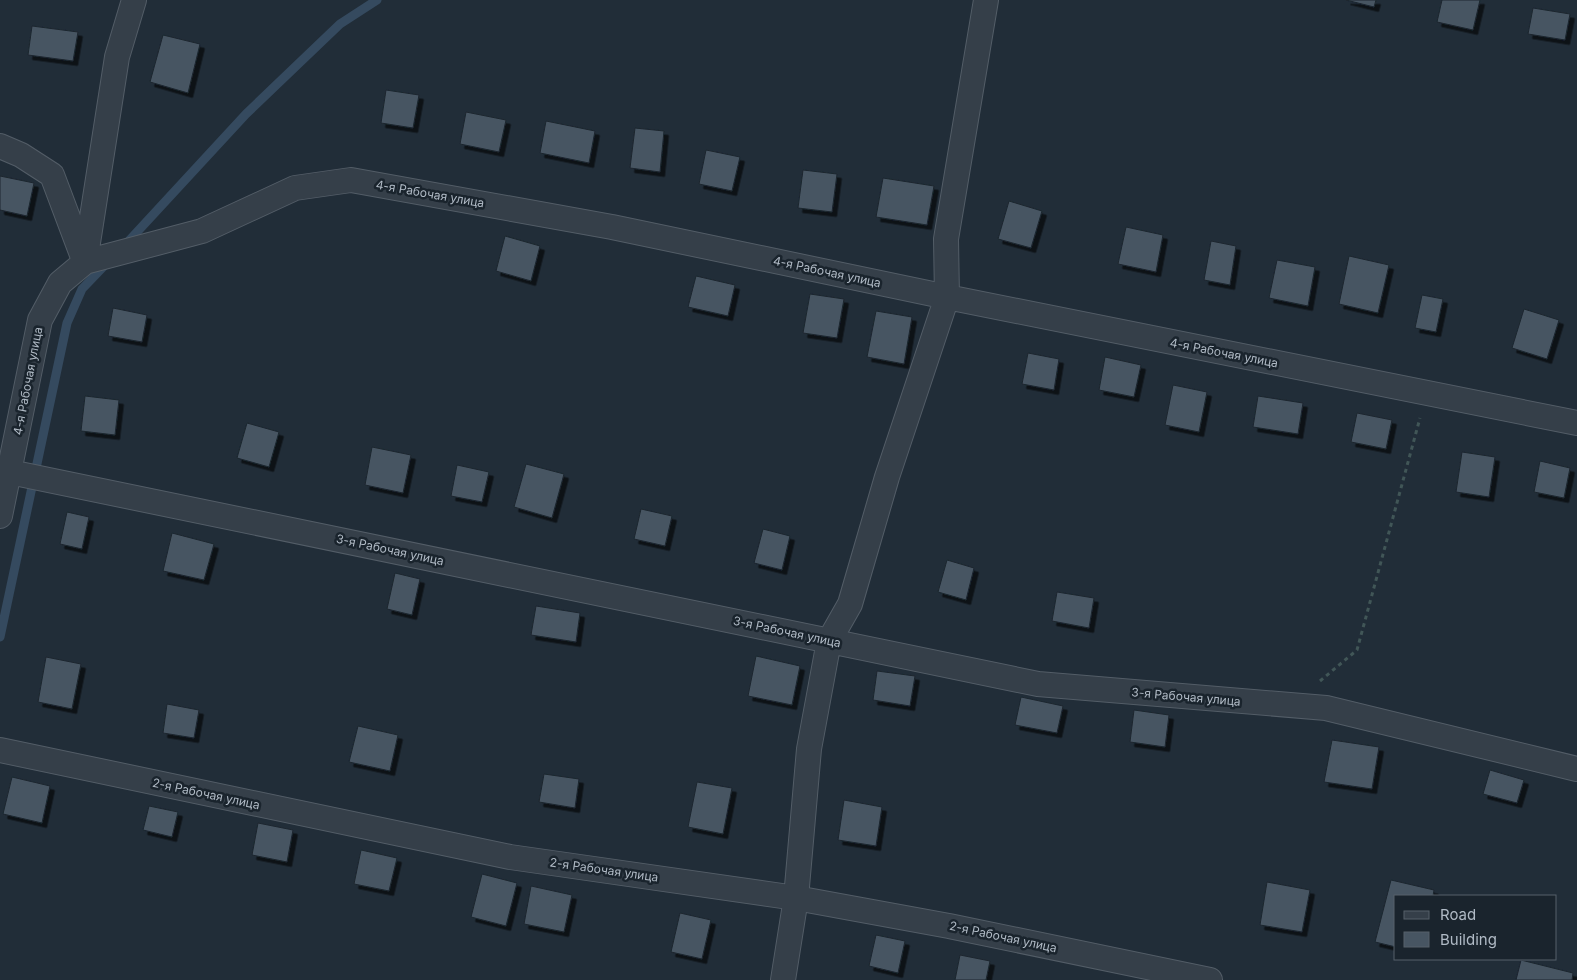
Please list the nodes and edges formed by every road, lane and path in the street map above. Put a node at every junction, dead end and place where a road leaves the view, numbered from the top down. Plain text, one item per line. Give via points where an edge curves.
1 (134, 0) edge
2 (986, 0) edge
3 (0, 146) edge
4 (85, 262) junction
5 (947, 297) junction
6 (1427, 394) junction
7 (1577, 423) edge
8 (5, 471) edge
9 (0, 516) edge
10 (829, 641) junction
11 (1312, 707) junction
12 (0, 750) edge
13 (1577, 769) edge
14 (796, 898) junction
15 (783, 980) edge
16 (1210, 980) edge

1 - 4 street via 117,57
2 - 5 street via 946,239
3 - 4 street via 52,175
4 - 5 street, 4-я Рабочая улица via 202,231 295,188 351,180 612,227
4 - 8 street, 4-я Рабочая улица via 60,283 40,320
5 - 6 street, 4-я Рабочая улица
5 - 10 street via 887,477 850,604
6 - 7 street, 4-я Рабочая улица
6 - 11 path via 1357,650 1320,680
8 - 9 street, 4-я Рабочая улица
8 - 10 street, 3-я Рабочая улица
10 - 11 street, 3-я Рабочая улица via 1038,684
10 - 14 street via 809,750
11 - 13 street, 3-я Рабочая улица
12 - 14 street, 2-я Рабочая улица via 510,857
14 - 15 street
14 - 16 street, 2-я Рабочая улица

